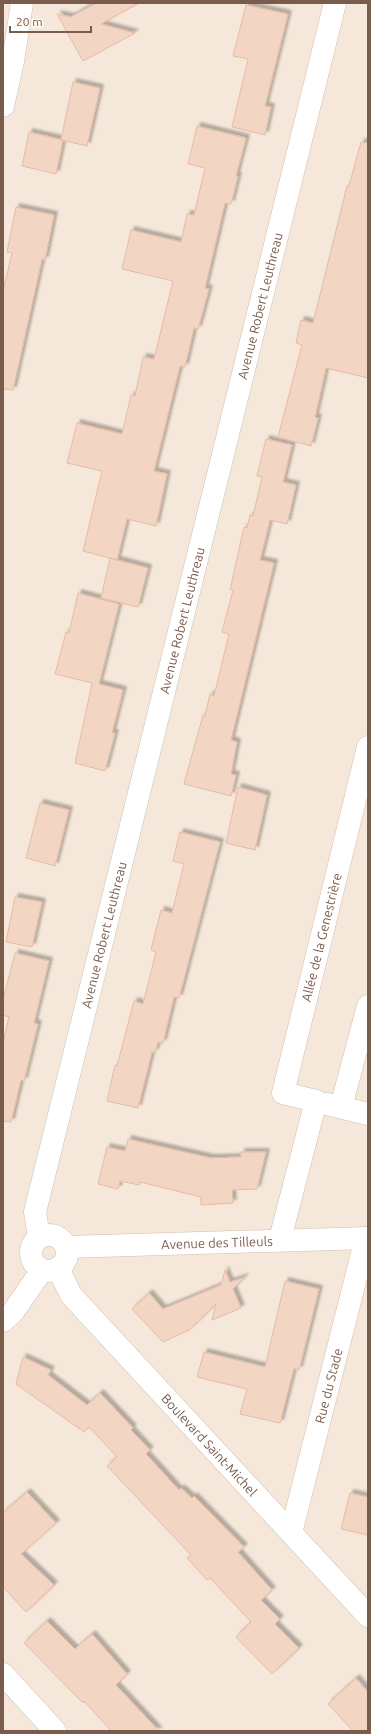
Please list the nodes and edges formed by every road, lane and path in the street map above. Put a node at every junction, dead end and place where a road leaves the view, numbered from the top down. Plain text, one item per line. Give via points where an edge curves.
1 (22, 3) edge
2 (335, 3) edge
3 (8, 59) edge
4 (3, 106) edge
5 (368, 747) edge
6 (368, 1006) edge
7 (316, 1101) junction
8 (341, 1107) junction
9 (368, 1114) edge
10 (39, 1237) junction
11 (367, 1238) edge
12 (280, 1239) junction
13 (66, 1247) junction
14 (50, 1269) junction
15 (3, 1321) edge
16 (291, 1533) junction
17 (368, 1616) edge
18 (3, 1674) edge
19 (56, 1731) edge

1 - 3 street
2 - 10 street, Avenue Robert Leuthreau via 35,1212
3 - 4 street
5 - 7 street, Allée de la Genestrière via 283,1093
6 - 8 street
7 - 8 street, Allée de la Genestrière
7 - 12 street
8 - 9 street, Allée de la Genestrière
10 - 13 street via 55,1235
10 - 14 street via 33,1242 31,1258 35,1265
11 - 12 street, Avenue des Tilleuls
11 - 16 street, Rue du Stade
12 - 13 street, Avenue des Tilleuls
13 - 14 street via 67,1255 64,1262
14 - 15 street
14 - 16 street, Boulevard Saint-Michel via 71,1295
16 - 17 street, Boulevard Saint-Michel
18 - 19 street

